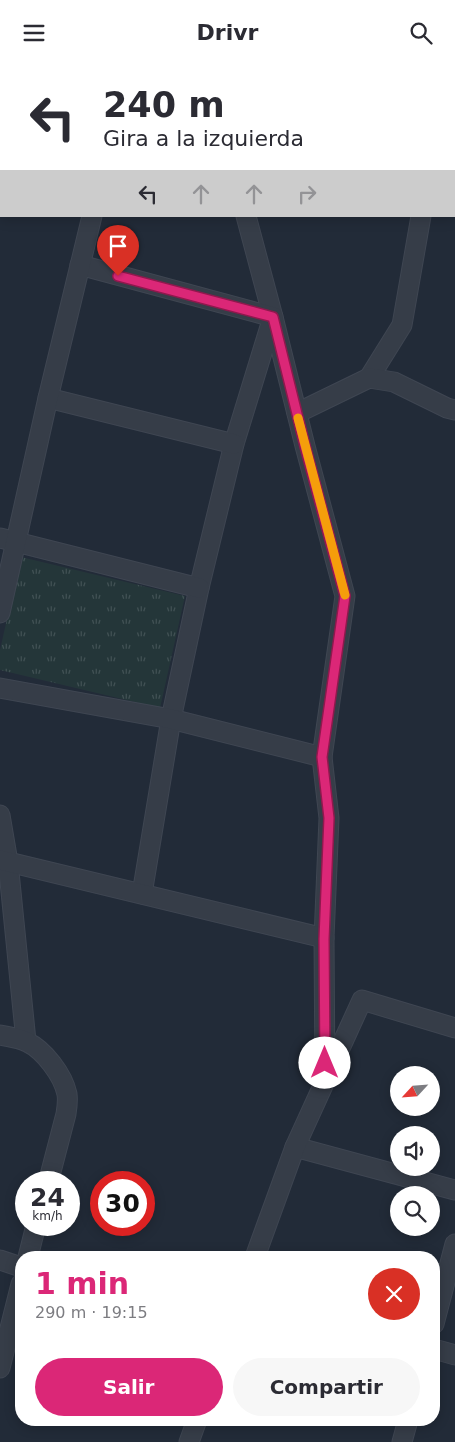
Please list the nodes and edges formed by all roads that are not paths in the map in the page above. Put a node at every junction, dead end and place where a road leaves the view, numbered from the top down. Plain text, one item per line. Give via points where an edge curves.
1 (92, 217) edge
2 (246, 217) edge
3 (421, 217) edge
4 (80, 265) junction
5 (273, 317) junction
6 (369, 378) junction
7 (48, 398) junction
8 (455, 411) edge
9 (297, 413) junction
10 (234, 444) junction
11 (8, 540) edge
12 (199, 588) junction
13 (0, 613) edge
14 (0, 688) edge
15 (171, 719) junction
16 (322, 757) junction
17 (0, 815) edge
18 (4, 861) edge
19 (142, 894) junction
20 (324, 939) junction
21 (455, 1028) edge
22 (0, 1035) edge
23 (26, 1041) junction
24 (325, 1081) junction
25 (295, 1147) junction
26 (51, 1171) edge
27 (455, 1190) edge
28 (33, 1236) edge
29 (455, 1244) edge
30 (30, 1251) edge
31 (257, 1251) edge
32 (0, 1260) edge
33 (15, 1265) edge
34 (440, 1301) edge
35 (15, 1308) edge
36 (440, 1351) edge
37 (455, 1355) edge
38 (0, 1368) edge
39 (196, 1426) edge
40 (406, 1426) edge
41 (192, 1441) edge
42 (402, 1442) edge

1 - 4 street
2 - 5 street
3 - 6 street via 402,325
4 - 5 street
4 - 7 street
5 - 9 street
5 - 10 street
6 - 8 street via 394,383
6 - 9 street
7 - 10 street
7 - 11 street
9 - 16 street via 345,596
10 - 12 street
11 - 12 street
11 - 13 street
12 - 15 street
14 - 15 street
15 - 16 street
15 - 19 street
16 - 20 street via 329,818
17 - 18 street
18 - 19 street
18 - 23 street
19 - 20 street
20 - 24 street
21 - 24 street via 362,1000
22 - 23 street
23 - 26 street via 46,1057 67,1094 68,1105
24 - 25 street
25 - 27 street
25 - 31 street
28 - 30 street
29 - 34 street
32 - 33 street
35 - 38 street
36 - 37 street
39 - 41 street
40 - 42 street

